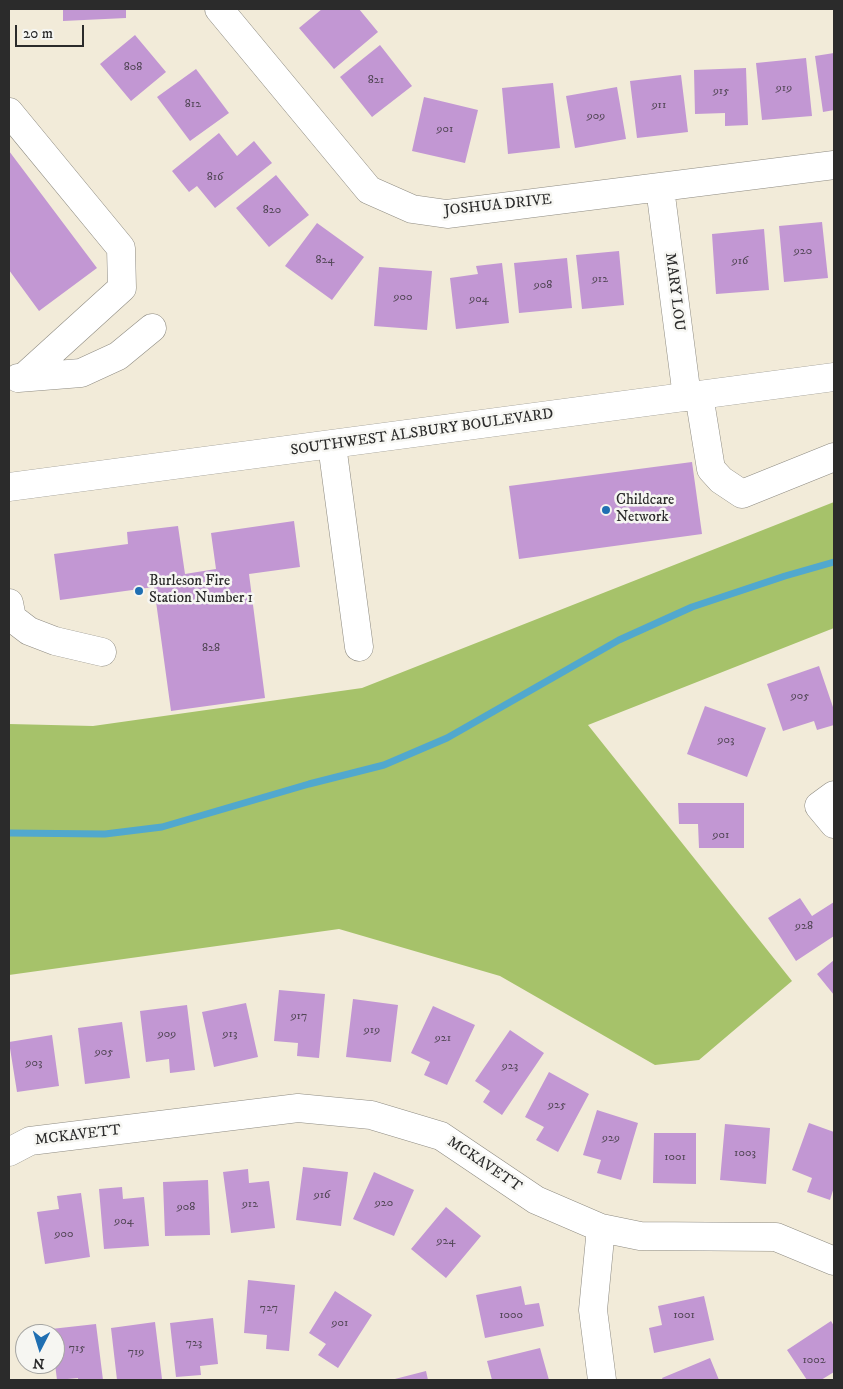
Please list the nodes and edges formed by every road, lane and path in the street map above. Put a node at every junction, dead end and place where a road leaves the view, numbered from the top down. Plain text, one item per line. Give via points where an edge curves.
1 (219, 9) edge
2 (9, 112) edge
3 (834, 164) edge
4 (660, 188) junction
5 (152, 328) dead end
6 (16, 378) edge
7 (834, 378) edge
8 (693, 396) junction
9 (332, 445) junction
10 (834, 457) edge
11 (9, 487) edge
12 (9, 604) edge
13 (359, 647) dead end
14 (102, 652) dead end
15 (9, 1152) edge
16 (601, 1228) junction
17 (834, 1260) edge
18 (602, 1380) edge

1 - 4 street, JOSHUA DRIVE via 368,190 412,209 447,214
2 - 6 street via 121,248 122,288
3 - 4 street, JOSHUA DRIVE
4 - 8 street, MARY LOU
5 - 6 street via 118,356 82,372
7 - 8 street, SOUTHWEST ALSBURY BOULEVARD
8 - 9 street, SOUTHWEST ALSBURY BOULEVARD
8 - 10 street, MARY LOU via 711,469 742,494
9 - 11 street, SOUTHWEST ALSBURY BOULEVARD
9 - 13 street
12 - 14 street via 12,618 29,631 55,642
15 - 16 street, MCKAVETT via 30,1141 298,1108 371,1115 441,1136 536,1200
16 - 17 street, MCKAVETT via 640,1236 776,1237
16 - 18 street via 594,1310

